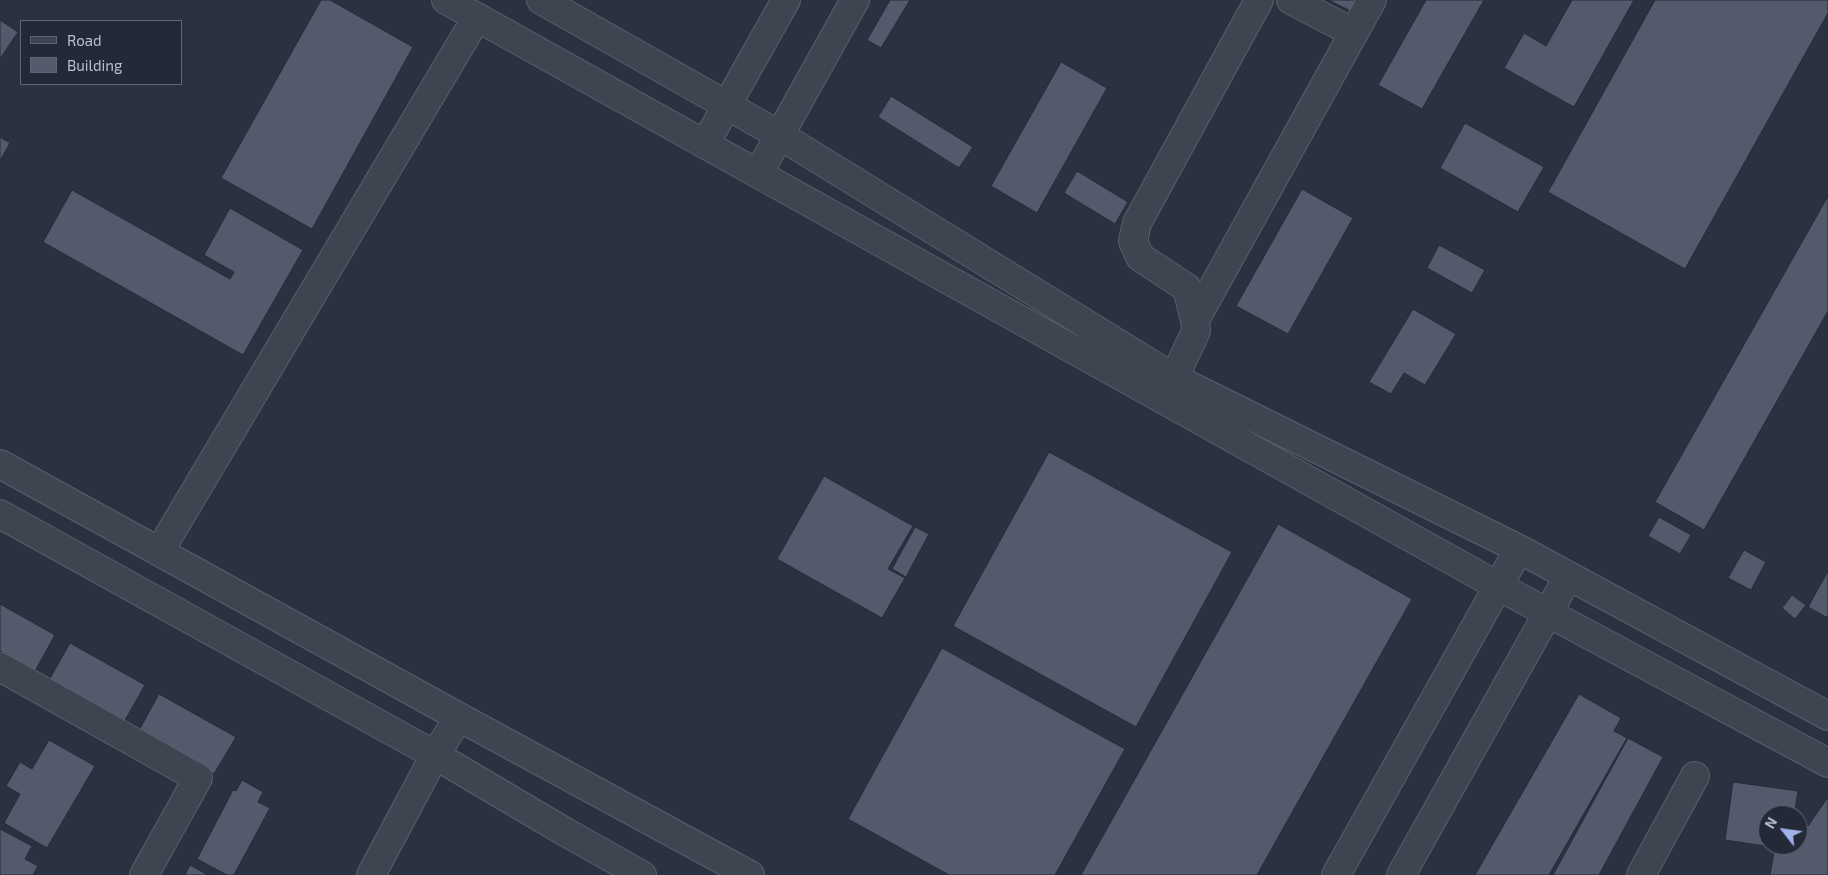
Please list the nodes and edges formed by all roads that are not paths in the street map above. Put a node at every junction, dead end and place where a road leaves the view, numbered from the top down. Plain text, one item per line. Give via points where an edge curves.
1 (446, 0) edge
2 (541, 0) edge
3 (786, 0) edge
4 (855, 0) edge
5 (1259, 0) edge
6 (1292, 0) edge
7 (1372, 0) edge
8 (477, 17) junction
9 (1354, 33) junction
10 (729, 106) junction
11 (781, 136) junction
12 (706, 144) junction
13 (758, 174) junction
14 (1195, 320) junction
15 (1174, 378) junction
16 (0, 464) edge
17 (0, 514) edge
18 (1519, 549) junction
19 (159, 552) junction
20 (1568, 577) junction
21 (1498, 586) junction
22 (1548, 613) junction
23 (0, 667) edge
24 (1828, 716) edge
25 (459, 717) junction
26 (435, 754) junction
27 (1828, 762) edge
28 (1695, 776) dead end
29 (144, 875) edge
30 (371, 875) edge
31 (642, 875) edge
32 (750, 875) edge
33 (1336, 875) edge
34 (1401, 875) edge
35 (1642, 875) edge

1 - 8 street
2 - 10 street
3 - 10 street
4 - 11 street
5 - 14 street via 1137,223 1133,241 1140,257 1187,288
6 - 9 street
7 - 9 street
8 - 12 street
8 - 19 street
9 - 14 street
10 - 11 street
10 - 12 street
11 - 13 street
11 - 15 street
12 - 13 street
13 - 21 street
14 - 15 street via 1196,331
15 - 18 street
16 - 19 street
17 - 26 street
18 - 20 street
18 - 21 street
19 - 25 street
20 - 22 street
20 - 24 street
21 - 22 street
21 - 33 street
22 - 27 street
22 - 34 street
23 - 29 street via 198,778
25 - 26 street
25 - 32 street
26 - 30 street
26 - 31 street
28 - 35 street

